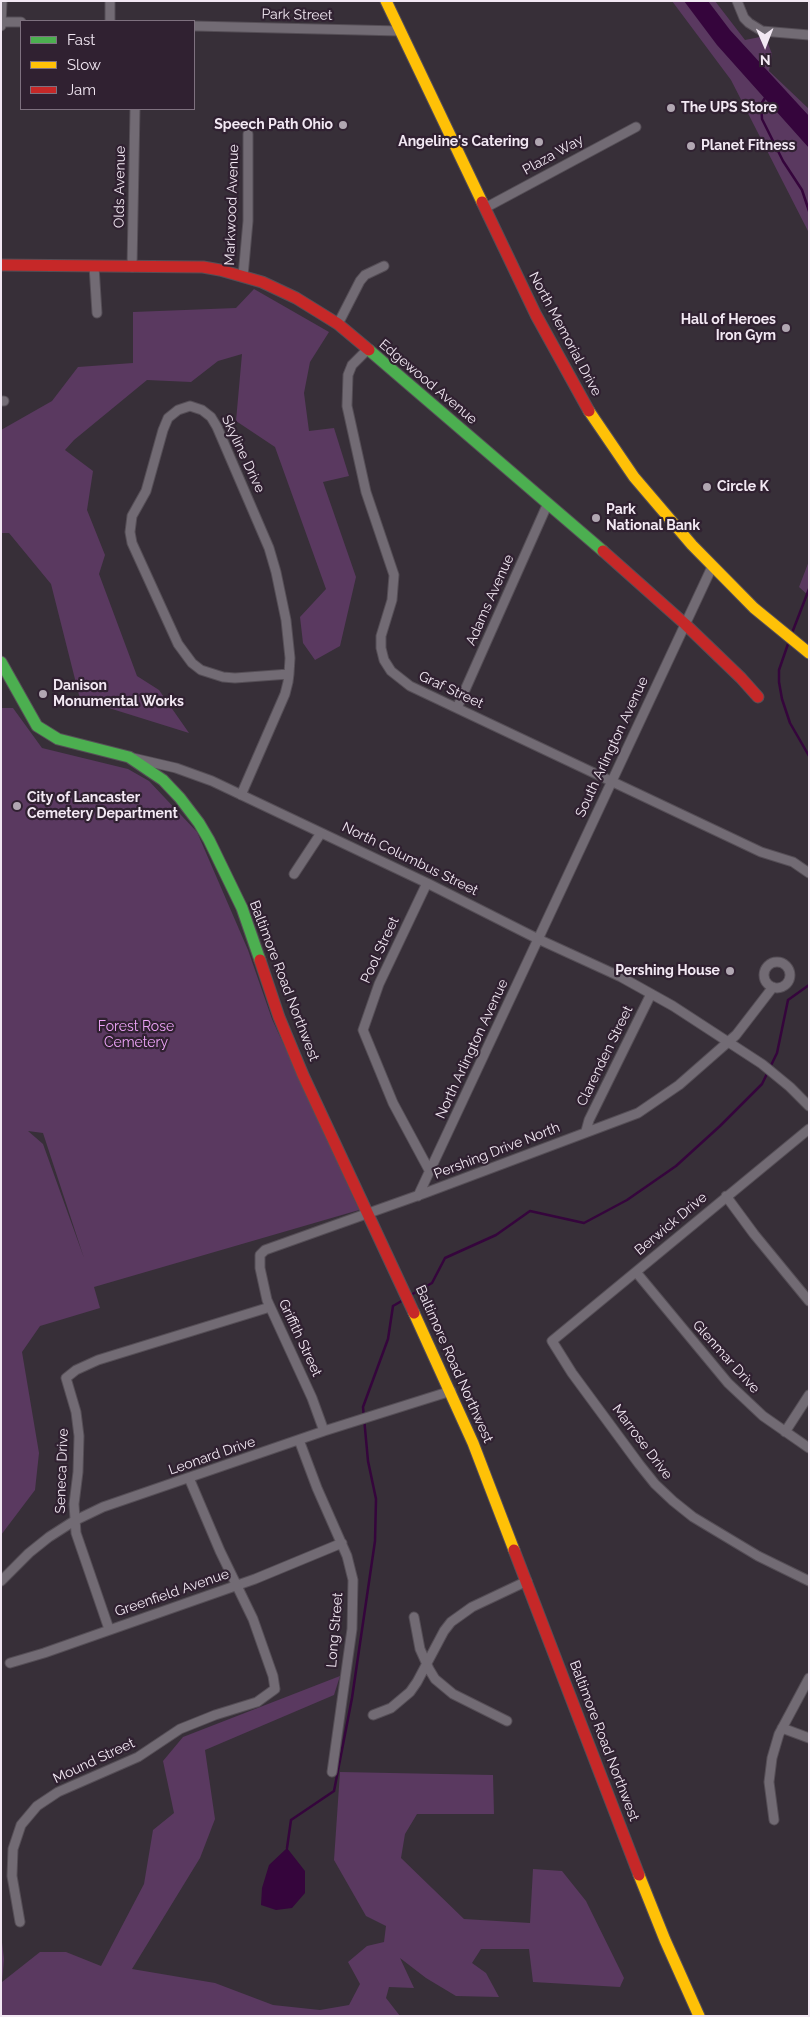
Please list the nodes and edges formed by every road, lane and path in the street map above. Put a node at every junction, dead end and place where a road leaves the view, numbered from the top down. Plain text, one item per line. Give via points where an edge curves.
1 (2, 1) edge
2 (110, 1) edge
3 (386, 1) edge
4 (737, 1) edge
5 (110, 20) edge
6 (1, 22) edge
7 (20, 22) edge
8 (1, 26) edge
9 (195, 26) edge
10 (400, 31) junction
11 (809, 36) edge
12 (136, 110) edge
13 (636, 128) dead end
14 (248, 134) dead end
15 (484, 208) junction
16 (1, 266) edge
17 (94, 266) junction
18 (384, 266) dead end
19 (132, 267) junction
20 (243, 276) junction
21 (97, 313) dead end
22 (338, 324) junction
23 (366, 350) junction
24 (548, 503) junction
25 (712, 567) junction
26 (684, 624) junction
27 (806, 651) edge
28 (1, 662) edge
29 (289, 674) junction
30 (758, 697) dead end
31 (457, 708) junction
32 (128, 757) junction
33 (611, 781) junction
34 (241, 795) junction
35 (321, 833) junction
36 (809, 873) edge
37 (294, 874) dead end
38 (427, 883) junction
39 (538, 939) junction
40 (772, 987) dead end
41 (651, 994) junction
42 (728, 1042) junction
43 (809, 1106) edge
44 (809, 1129) edge
45 (586, 1131) junction
46 (430, 1170) junction
47 (418, 1196) junction
48 (726, 1196) junction
49 (368, 1213) junction
50 (260, 1255) joint
51 (636, 1272) junction
52 (809, 1300) edge
53 (270, 1307) junction
54 (552, 1341) joint
55 (451, 1390) junction
56 (809, 1395) edge
57 (324, 1431) junction
58 (785, 1432) junction
59 (299, 1440) junction
60 (809, 1448) edge
61 (189, 1478) junction
62 (74, 1521) junction
63 (342, 1543) junction
64 (1, 1581) edge
65 (527, 1581) junction
66 (809, 1581) edge
67 (236, 1585) junction
68 (414, 1617) dead end
69 (109, 1629) junction
70 (10, 1663) dead end
71 (426, 1664) junction
72 (809, 1678) edge
73 (373, 1715) dead end
74 (507, 1720) dead end
75 (782, 1728) junction
76 (809, 1738) edge
77 (332, 1772) dead end
78 (774, 1820) dead end
79 (20, 1922) dead end
80 (699, 2016) edge

1 - 6 street
2 - 5 street
3 - 10 main road, North Memorial Drive
4 - 11 street via 744,18 762,31
6 - 7 street
6 - 8 street
9 - 10 street, Park Street
10 - 15 main road, North Memorial Drive
12 - 19 street, Olds Avenue
13 - 15 street, Plaza Way
14 - 20 street, Markwood Avenue via 248,221
15 - 25 main road, North Memorial Drive via 583,403 634,477
16 - 17 main road, Edgewood Avenue
17 - 19 main road, Edgewood Avenue
17 - 21 street
18 - 22 street via 360,281
19 - 20 main road, Edgewood Avenue via 203,267
20 - 22 main road, Edgewood Avenue via 296,298
22 - 23 main road, Edgewood Avenue
23 - 24 main road, Edgewood Avenue
23 - 31 street, Graf Street via 348,374 347,406 366,492 394,575 392,600 380,636 380,648 391,671 400,679
24 - 26 main road, Edgewood Avenue
24 - 31 street, Adams Avenue
25 - 26 street, South Arlington Avenue
25 - 27 main road, North Memorial Drive
26 - 30 main road, Edgewood Avenue
26 - 33 street, South Arlington Avenue
28 - 32 main road, North Columbus Street via 37,726 58,739
29 - 29 street, Skyline Drive via 223,677 192,663 178,644 132,543 132,516 146,492 168,418 178,410 190,406 211,417 260,525 282,596 289,645
29 - 34 street, Skyline Drive via 281,706
31 - 33 street, Graf Street
32 - 34 street, North Columbus Street via 176,768
32 - 49 main road, Baltimore Road Northwest via 153,772 174,792 209,840 242,908 279,1017 303,1075
33 - 36 street, Graf Street via 761,852 793,862
33 - 39 street, South Arlington Avenue
34 - 35 street, North Columbus Street
35 - 37 street
35 - 38 street, North Columbus Street
38 - 39 street, North Columbus Street
38 - 46 street, Pool Street via 379,984 363,1030 393,1102
39 - 41 street, North Columbus Street via 622,977
39 - 46 street, North Arlington Avenue
40 - 42 street, Pershing Drive North
41 - 42 street, North Columbus Street
41 - 45 street, Clarenden Street
42 - 43 street, North Columbus Street via 770,1070
42 - 45 street, Pershing Drive North via 679,1085 638,1114
44 - 48 street, Berwick Drive
45 - 47 street, Pershing Drive North
46 - 47 street, North Arlington Avenue
47 - 49 street, Pershing Drive North
48 - 51 street, Berwick Drive
48 - 52 street
49 - 50 street, Pershing Drive North via 275,1245
49 - 55 main road, Baltimore Road Northwest
50 - 53 street, Griffith Street via 261,1279
51 - 54 street, Berwick Drive
51 - 58 street, Glenmar Drive via 728,1383
53 - 57 street, Griffith Street
53 - 62 street, Seneca Drive via 98,1360 66,1378 79,1436
54 - 66 street, Marrose Drive via 654,1484 673,1502 758,1556
55 - 57 street, Leonard Drive
55 - 65 main road, Baltimore Road Northwest
56 - 58 street
57 - 59 street, Leonard Drive
58 - 60 street, Glenmar Drive
59 - 61 street, Leonard Drive
59 - 63 street, Long Street
61 - 62 street, Leonard Drive
61 - 67 street
62 - 64 street, Leonard Drive via 49,1537
62 - 69 street, Seneca Drive
63 - 67 street, Greenfield Avenue
63 - 77 street, Long Street via 353,1580 353,1608
65 - 71 street via 458,1616 444,1631
65 - 80 main road, Baltimore Road Northwest via 633,1860
67 - 69 street, Greenfield Avenue
67 - 79 street, Mound Street via 262,1642 275,1689 252,1704 180,1730 138,1757 58,1792 37,1806 21,1825 13,1849 12,1876
68 - 71 street
69 - 70 street, Greenfield Avenue
71 - 73 street via 402,1701
71 - 74 street via 435,1679 453,1694
72 - 75 street
75 - 76 street
75 - 78 street via 774,1746 770,1770

